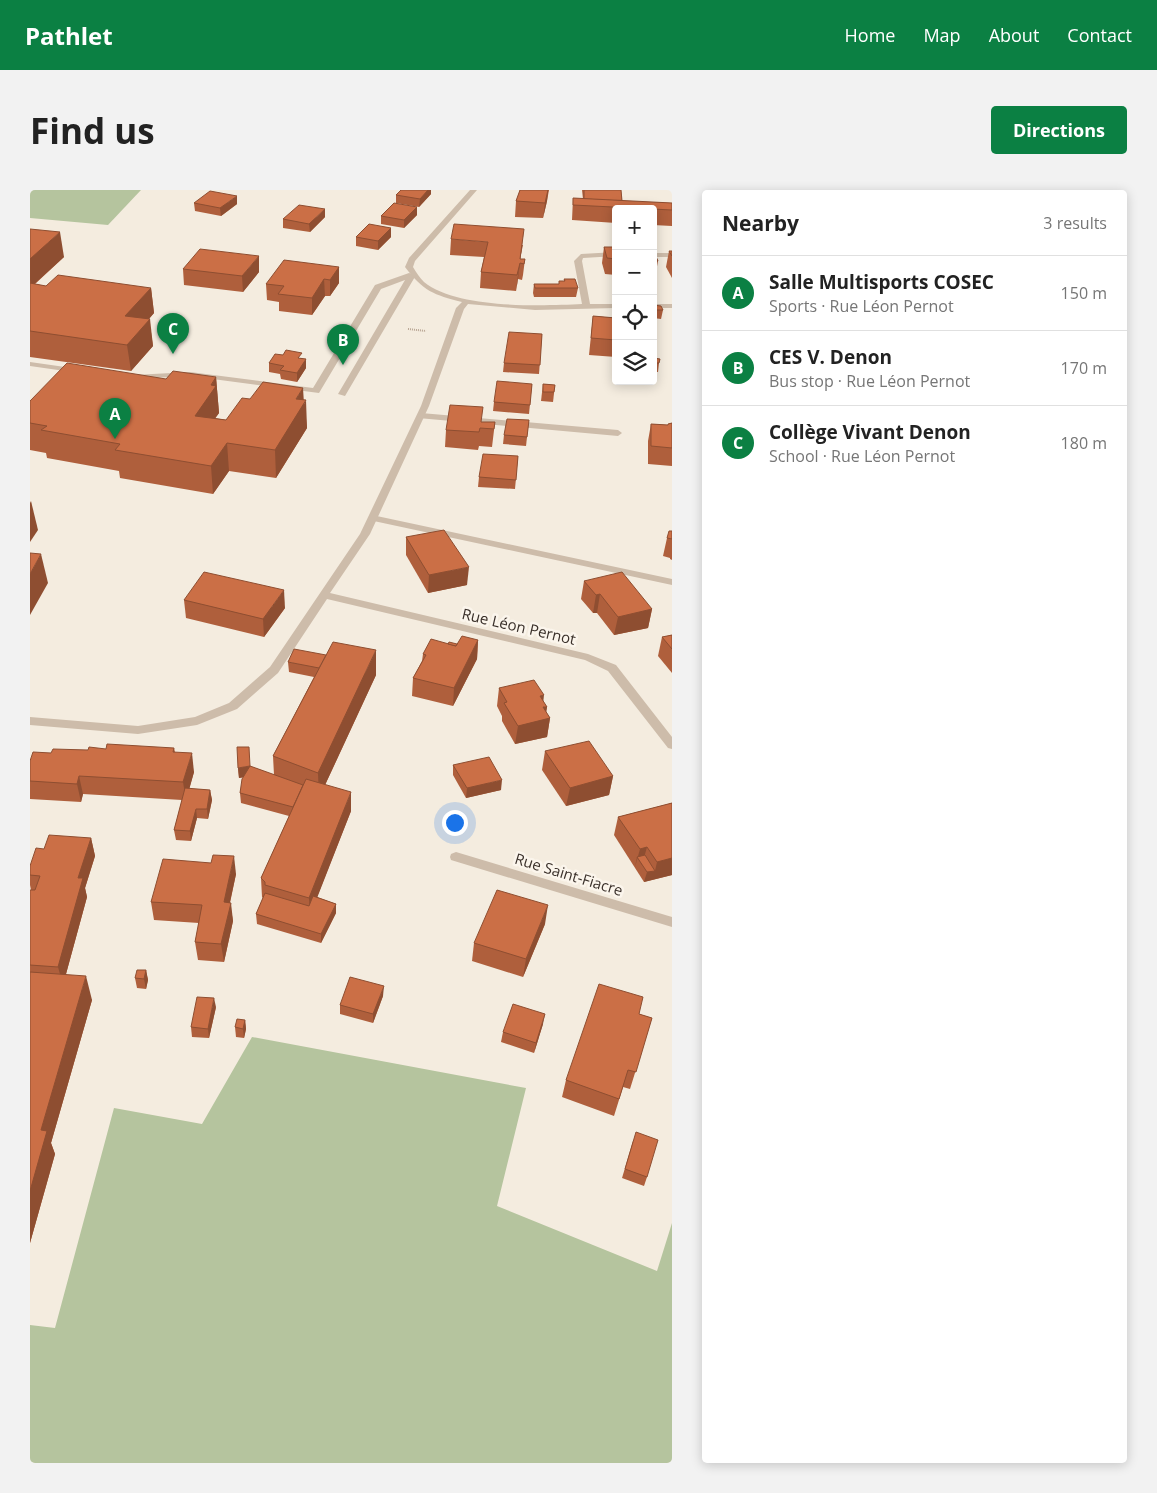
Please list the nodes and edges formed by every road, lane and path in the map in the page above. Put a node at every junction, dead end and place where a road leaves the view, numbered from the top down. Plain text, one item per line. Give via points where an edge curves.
1 (474, 190) edge
2 (612, 254) edge
3 (657, 255) edge
4 (672, 255) edge
5 (412, 275) junction
6 (466, 302) junction
7 (586, 306) junction
8 (612, 306) edge
9 (657, 306) edge
10 (672, 306) edge
11 (30, 364) edge
12 (85, 371) edge
13 (121, 376) edge
14 (342, 394) dead end
15 (421, 416) junction
16 (618, 433) dead end
17 (372, 518) junction
18 (672, 582) edge
19 (324, 595) junction
20 (30, 722) edge
21 (672, 745) edge
22 (456, 857) dead end
23 (672, 922) edge

1 - 5 street via 412,260 409,267
2 - 7 street via 582,256 578,262
3 - 4 street
5 - 6 street via 432,290
5 - 13 street via 378,287 316,391 190,374
5 - 14 street
6 - 7 street via 494,306
6 - 15 street via 460,308
7 - 8 street
9 - 10 street
11 - 12 street
15 - 16 street
15 - 17 street
17 - 18 street
17 - 19 street
19 - 20 street via 274,670 233,706 197,721 138,730
19 - 21 street, Rue Léon Pernot via 588,658 612,668
22 - 23 street, Rue Saint-Fiacre

